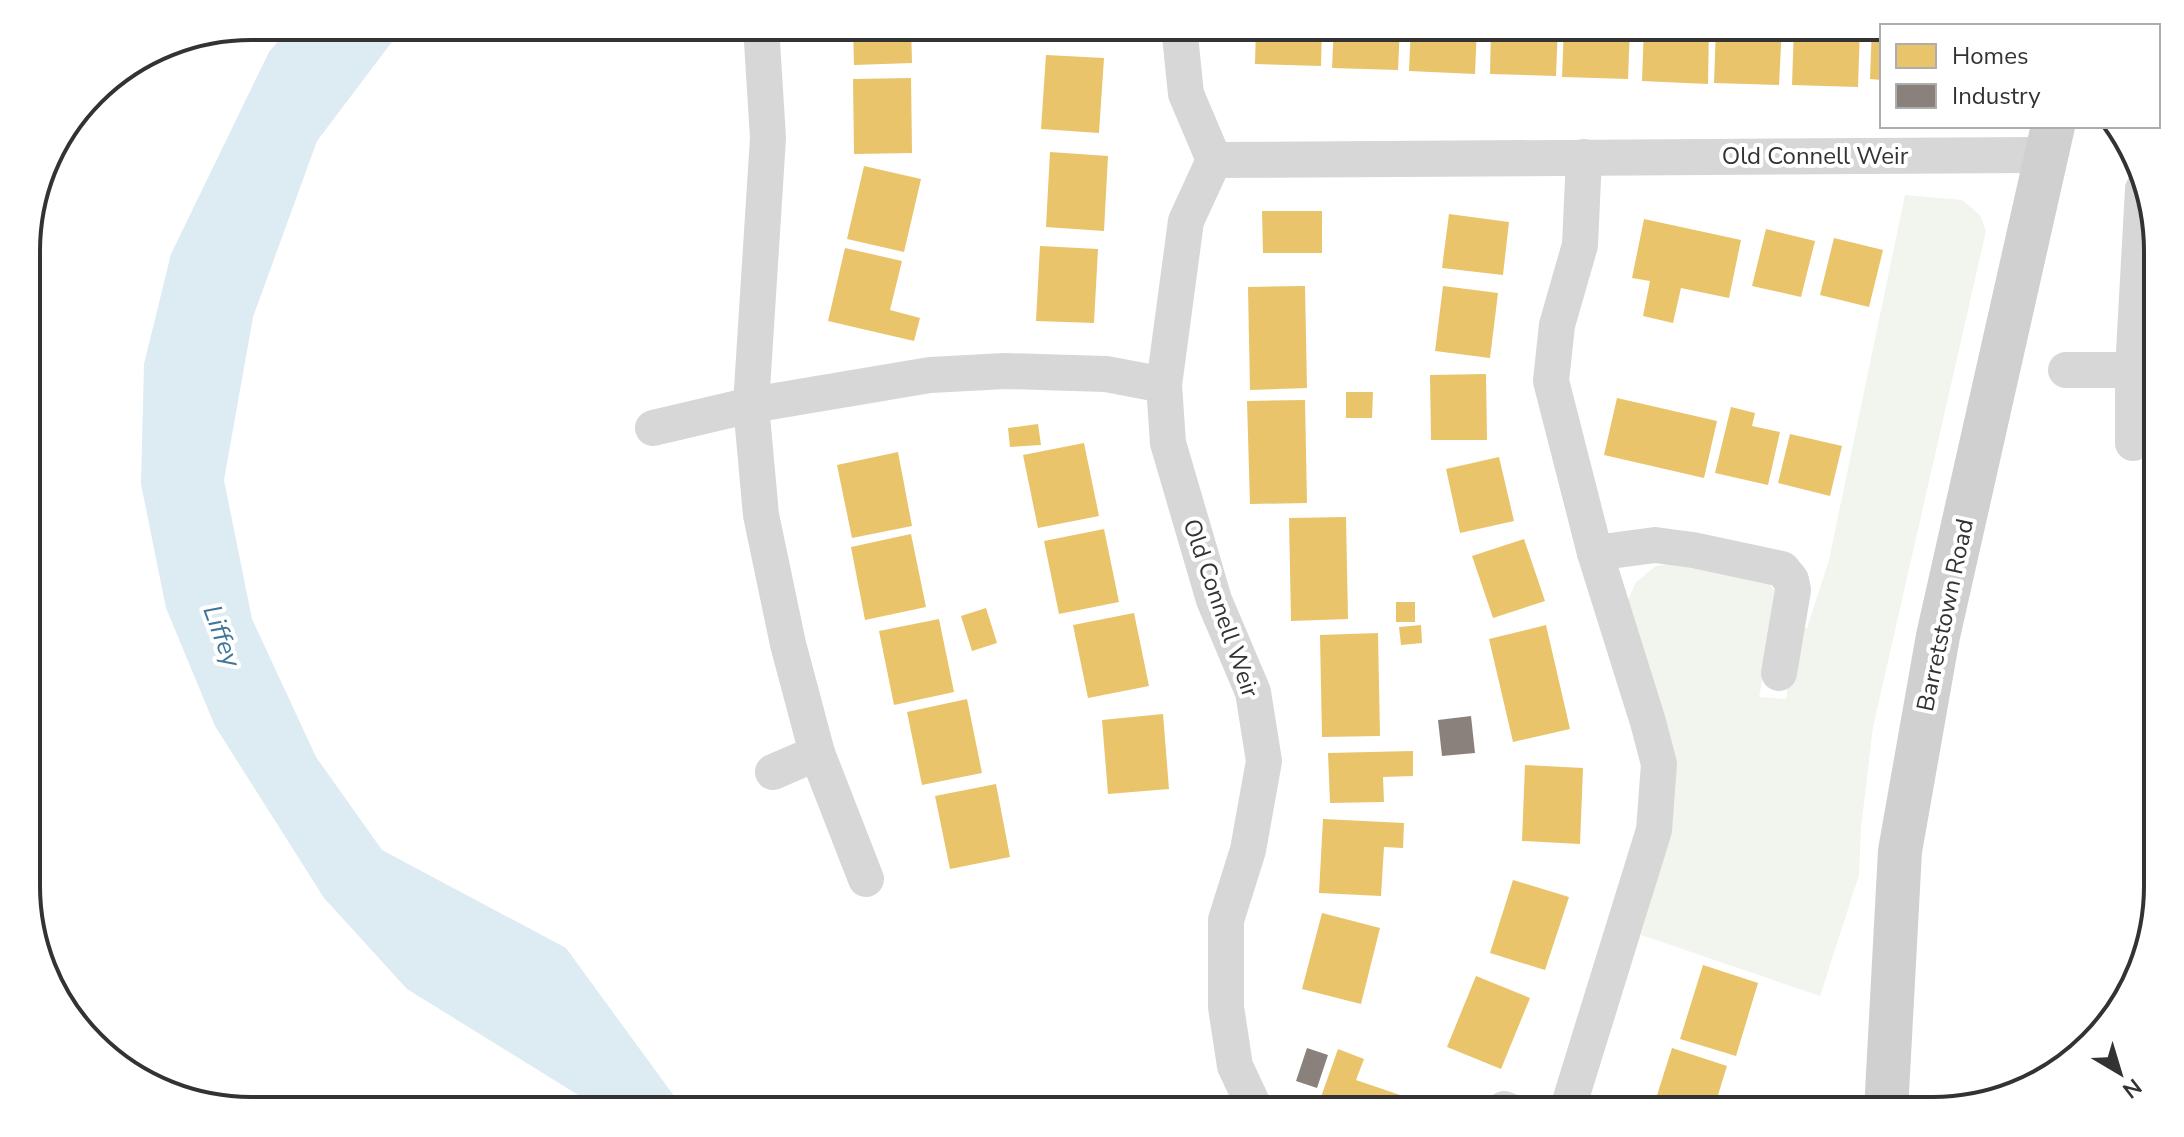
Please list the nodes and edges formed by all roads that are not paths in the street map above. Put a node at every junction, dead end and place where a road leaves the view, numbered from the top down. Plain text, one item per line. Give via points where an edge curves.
1 (762, 40) edge
2 (1180, 40) edge
3 (2050, 140) edge
4 (1584, 157) junction
5 (1214, 160) junction
6 (2141, 220) edge
7 (2066, 370) dead end
8 (2133, 370) junction
9 (1164, 385) junction
10 (751, 405) junction
11 (653, 428) dead end
12 (2133, 443) dead end
13 (1595, 553) junction
14 (1779, 673) dead end
15 (817, 753) junction
16 (773, 772) dead end
17 (866, 879) dead end
18 (1249, 1097) edge
19 (1571, 1097) edge
20 (1887, 1097) edge

1 - 10 street via 768,138
2 - 5 street via 1186,94
3 - 4 street, Old Connell Weir
3 - 20 street, Barretstown Road via 1938,636 1900,851
4 - 5 street, Old Connell Weir
4 - 13 street via 1580,245 1557,325 1551,381
5 - 9 street, Old Connell Weir via 1186,221
6 - 8 street
7 - 8 street
8 - 12 street
9 - 10 street via 1106,374 1005,371 930,375
9 - 18 street, Old Connell Weir via 1168,443 1214,600 1253,692 1264,761 1248,850 1226,920 1226,1007 1235,1066
10 - 11 street
10 - 15 street via 761,515
13 - 14 street via 1655,545 1782,569 1793,590
13 - 19 street via 1659,764 1654,830
15 - 16 street
15 - 17 street

